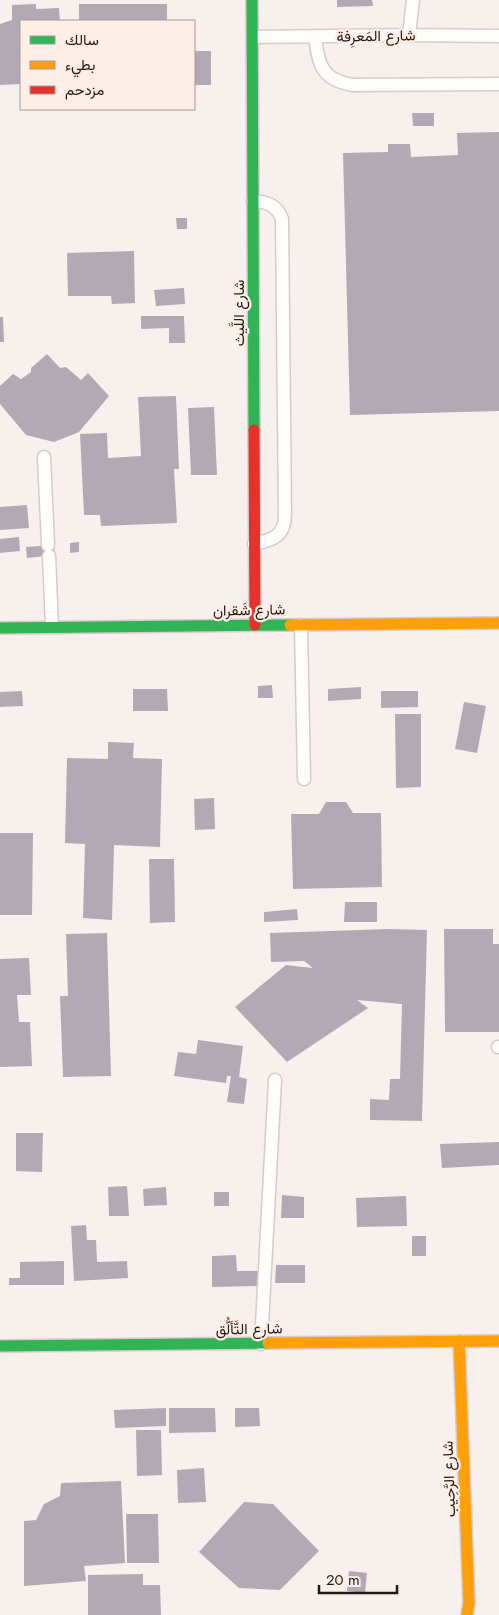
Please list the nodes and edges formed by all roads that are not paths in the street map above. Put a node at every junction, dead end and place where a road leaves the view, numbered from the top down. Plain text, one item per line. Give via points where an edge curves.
1 (252, 0) edge
2 (413, 0) edge
3 (409, 35) junction
4 (315, 36) junction
5 (499, 36) edge
6 (253, 37) junction
7 (499, 84) edge
8 (253, 201) junction
9 (44, 457) dead end
10 (254, 544) junction
11 (499, 623) edge
12 (255, 625) junction
13 (300, 625) junction
14 (0, 628) edge
15 (52, 628) junction
16 (304, 779) dead end
17 (275, 1080) dead end
18 (459, 1341) junction
19 (499, 1341) edge
20 (261, 1344) junction
21 (0, 1346) edge
22 (467, 1615) edge

1 - 6 street, شارع اللَّيث
2 - 3 lane
3 - 4 lane, شارع المَعرِفة
3 - 5 lane, شارع المَعرِفة
4 - 6 lane, شارع المَعرِفة
4 - 7 lane via 320,66 341,83
6 - 8 street, شارع اللَّيث
8 - 10 street, شارع اللَّيث
8 - 10 lane via 269,204 282,219 285,514 283,528 278,535
9 - 15 lane
10 - 12 street, شارع اللَّيث
11 - 13 street, شارع شَقران
12 - 13 street, شارع شَقران
12 - 15 street, شارع شَقران
13 - 16 lane
14 - 15 street, شارع شَقران
17 - 20 lane
18 - 19 street, شارع التَّألُّق
18 - 20 street, شارع التَّألُّق
18 - 22 street, شارع الرَّحِيب
20 - 21 street, شارع التَّألُّق

